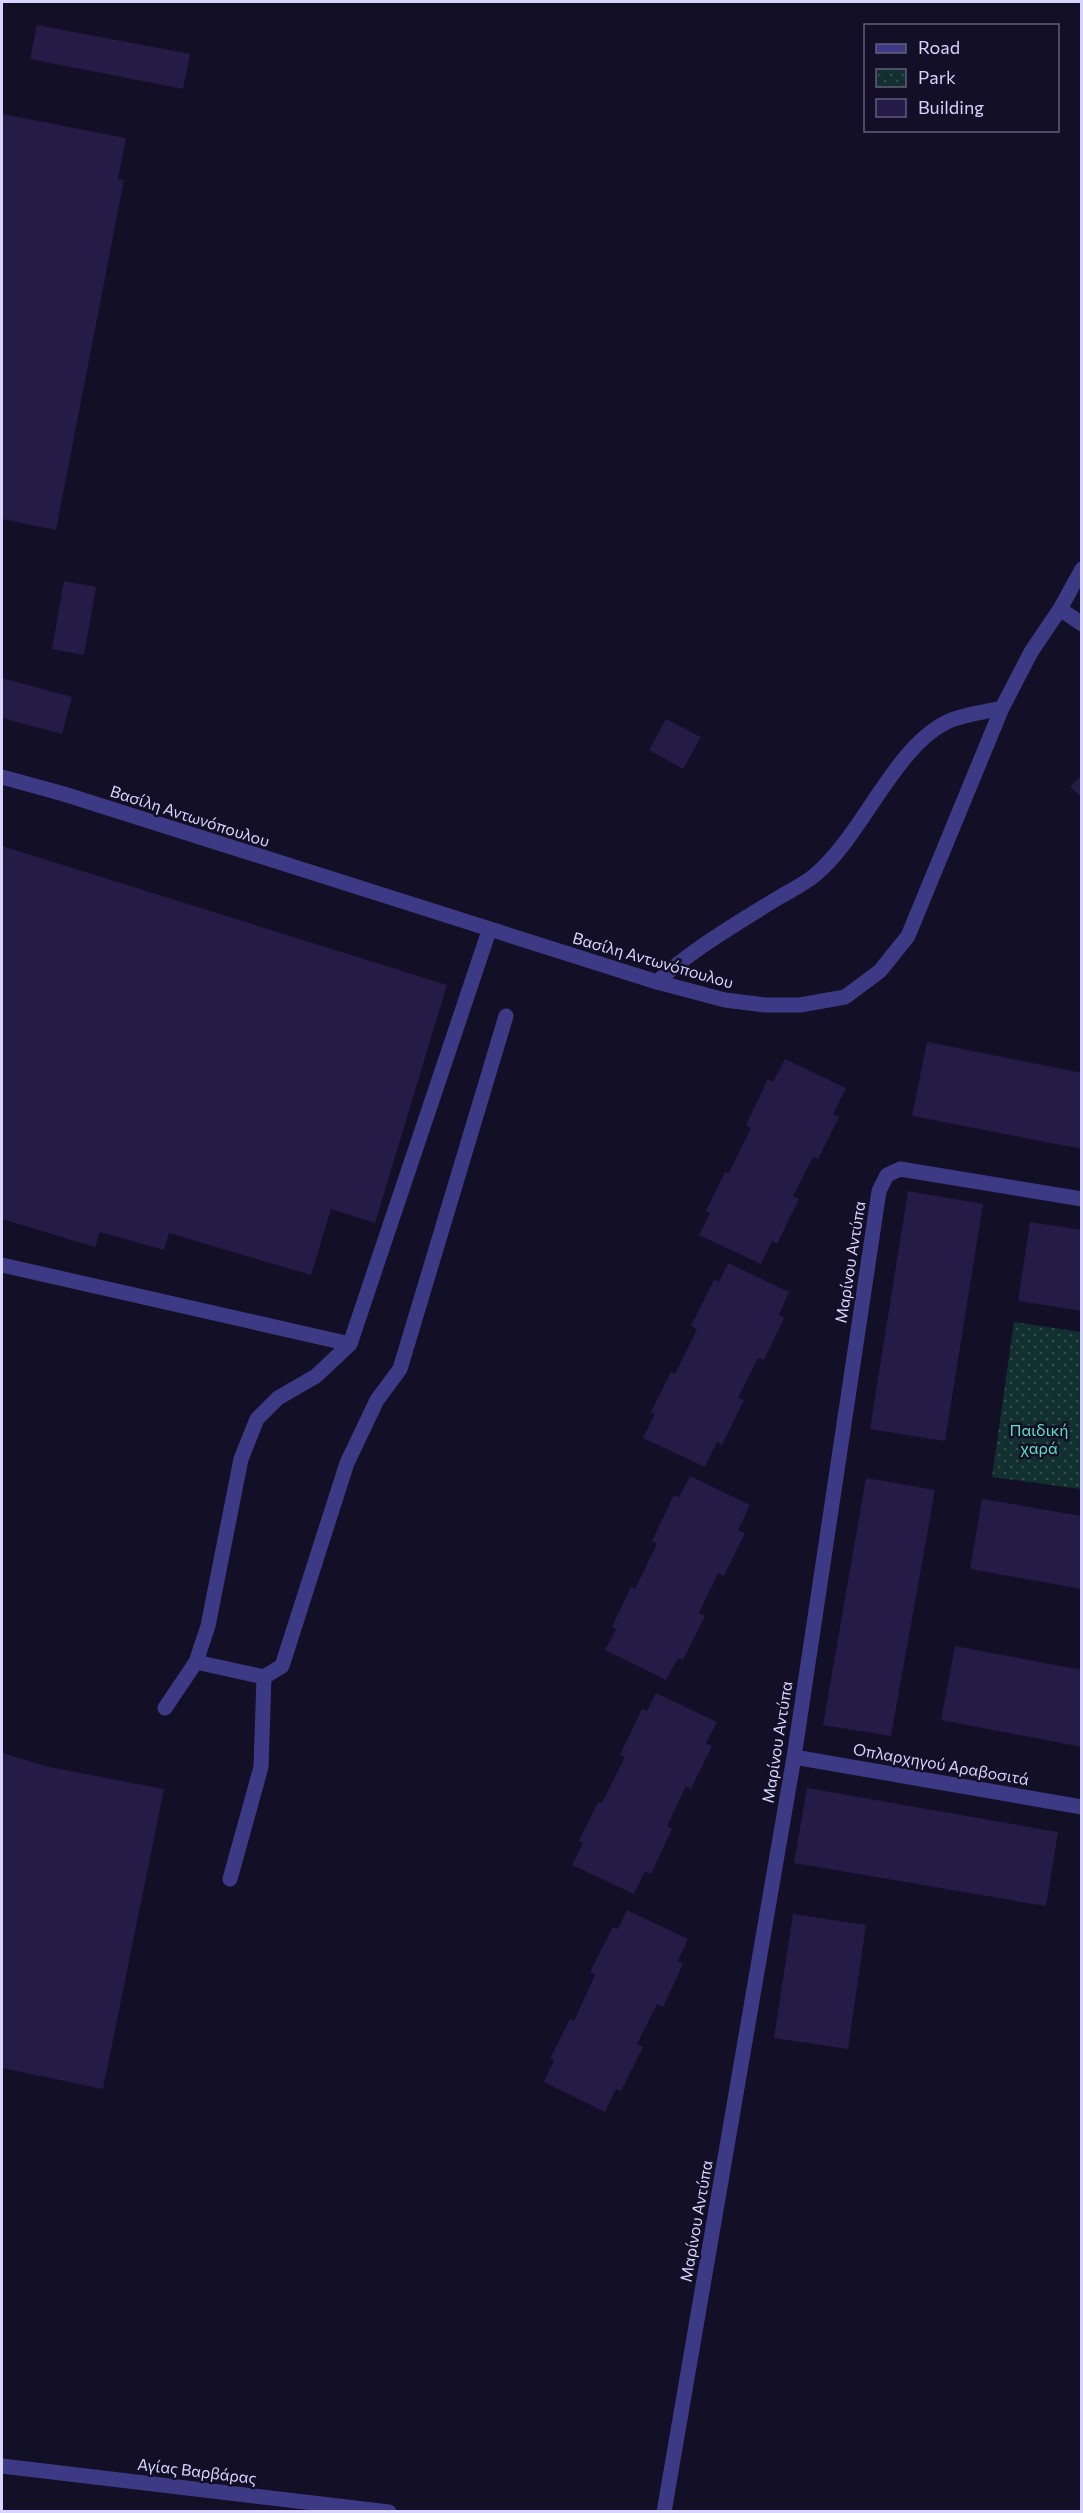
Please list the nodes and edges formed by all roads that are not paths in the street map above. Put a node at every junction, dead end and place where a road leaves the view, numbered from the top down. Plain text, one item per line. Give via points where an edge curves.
1 (1082, 569) edge
2 (1060, 609) junction
3 (1082, 624) edge
4 (1002, 708) junction
5 (2, 777) edge
6 (489, 931) junction
7 (657, 982) junction
8 (506, 1016) dead end
9 (1082, 1200) edge
10 (2, 1265) edge
11 (350, 1344) junction
12 (196, 1662) junction
13 (264, 1677) junction
14 (165, 1708) dead end
15 (794, 1756) junction
16 (1082, 1808) edge
17 (230, 1879) dead end
18 (2, 2466) edge
19 (389, 2511) edge
20 (664, 2511) edge

1 - 2 street, Βασίλη Αντωνόπουλου
2 - 3 street
2 - 4 street, Βασίλη Αντωνόπουλου via 1031,652
4 - 7 street via 949,721 928,735 904,759 840,850 814,875 675,965
4 - 7 street, Βασίλη Αντωνόπουλου via 908,936 880,970 845,997 800,1005 725,1000
5 - 6 street, Βασίλη Αντωνόπουλου
6 - 7 street, Βασίλη Αντωνόπουλου
6 - 11 street
8 - 13 street via 400,1369 377,1400 347,1463 282,1666
9 - 15 street, Μαρίνου Αντύπα via 900,1169 887,1175 879,1191
10 - 11 street
11 - 12 street via 316,1376 278,1398 257,1419 241,1459 208,1626
12 - 13 street
12 - 14 street
13 - 17 street via 261,1767
15 - 16 street, Οπλαρχηγού Αραβοσιτά
15 - 20 street, Μαρίνου Αντύπα
18 - 19 street, Αγίας Βαρβάρας

